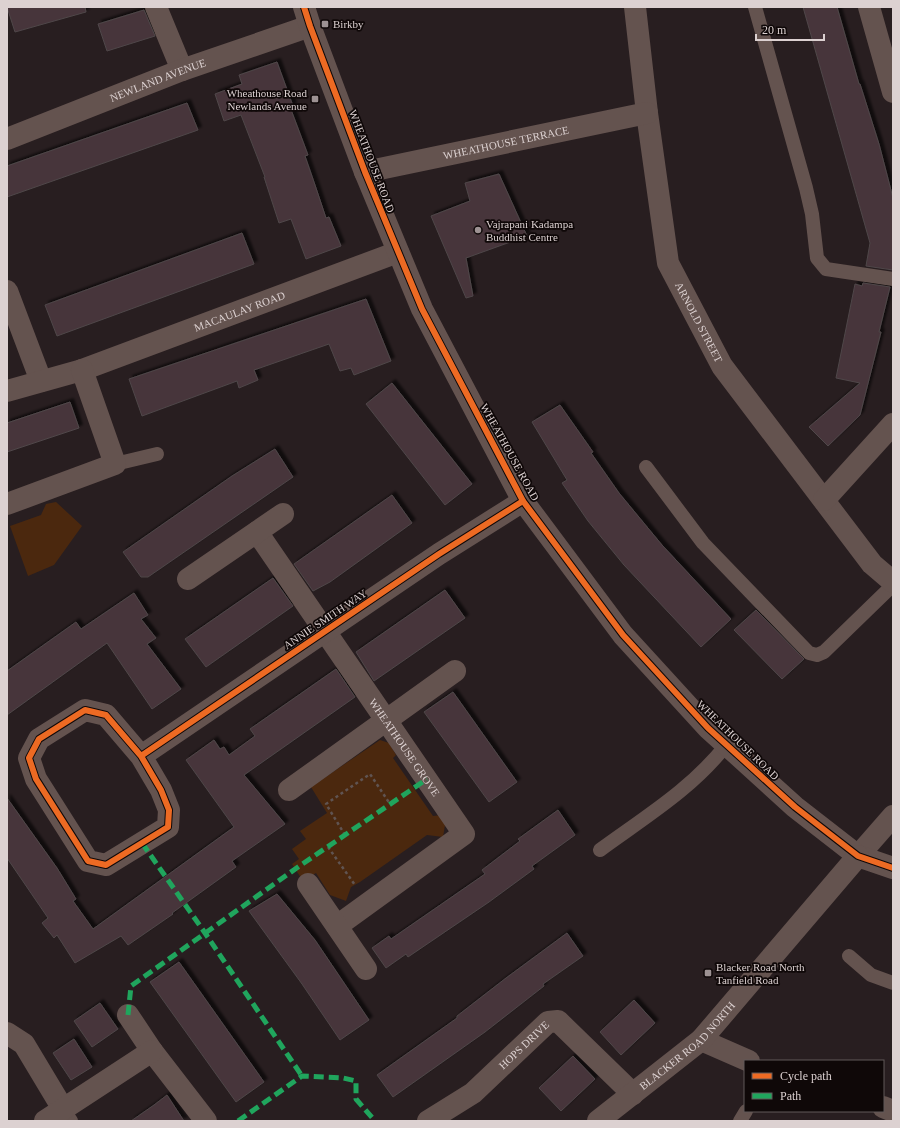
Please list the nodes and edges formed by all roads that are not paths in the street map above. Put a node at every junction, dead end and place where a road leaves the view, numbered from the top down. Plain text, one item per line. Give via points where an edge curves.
1 (156, 7) edge
2 (635, 7) edge
3 (755, 7) edge
4 (869, 7) edge
5 (307, 17) edge
6 (182, 70) junction
7 (892, 82) edge
8 (647, 113) junction
9 (7, 139) edge
10 (365, 172) junction
11 (398, 252) junction
12 (893, 278) edge
13 (7, 291) edge
14 (82, 370) junction
15 (41, 381) junction
16 (7, 391) edge
17 (893, 424) edge
18 (157, 454) dead end
19 (115, 464) junction
20 (646, 467) dead end
21 (824, 500) junction
22 (523, 501) junction
23 (7, 504) edge
24 (283, 514) dead end
25 (257, 532) junction
26 (188, 579) dead end
27 (893, 583) edge
28 (326, 630) junction
29 (455, 671) dead end
30 (387, 721) junction
31 (727, 744) junction
32 (141, 756) junction
33 (290, 790) dead end
34 (893, 816) edge
35 (600, 850) dead end
36 (858, 856) junction
37 (893, 868) edge
38 (308, 884) dead end
39 (337, 926) junction
40 (849, 956) dead end
41 (366, 969) dead end
42 (893, 983) edge
43 (128, 1015) dead end
44 (7, 1033) edge
45 (701, 1040) junction
46 (152, 1051) junction
47 (747, 1060) edge
48 (633, 1094) junction
49 (745, 1112) edge
50 (67, 1115) edge
51 (46, 1121) edge
52 (206, 1121) edge
53 (428, 1121) edge
54 (598, 1121) edge
55 (740, 1121) edge

1 - 6 street
2 - 8 street, ARNOLD STREET
3 - 12 lane via 806,188 817,258 826,269
4 - 7 street
5 - 6 street, NEWLAND AVENUE
5 - 10 street, WHEATHOUSE ROAD
6 - 9 street, NEWLAND AVENUE
8 - 10 street, WHEATHOUSE TERRACE
8 - 21 street, ARNOLD STREET via 668,263 722,366
10 - 11 street, WHEATHOUSE ROAD
11 - 14 street, MACAULAY ROAD
11 - 22 street, WHEATHOUSE ROAD via 422,309
13 - 15 street
14 - 15 street, MACAULAY ROAD
14 - 19 street
15 - 16 street, MACAULAY ROAD
17 - 21 street
18 - 19 lane
19 - 23 street
20 - 27 lane via 703,543 809,653 817,655 824,652
21 - 27 street, ARNOLD STREET via 872,564
22 - 28 street, ANNIE SMITH WAY
22 - 31 street, WHEATHOUSE ROAD via 624,635 708,728
24 - 25 street
25 - 26 street
25 - 28 street, WHEATHOUSE GROVE
28 - 30 street, WHEATHOUSE GROVE
28 - 32 street, ANNIE SMITH WAY
29 - 30 street
30 - 33 street
30 - 39 street, WHEATHOUSE GROVE via 464,834
31 - 35 lane via 686,788
31 - 36 street, WHEATHOUSE ROAD via 795,807
32 - 32 street via 161,790 169,810 168,827 106,865 88,861 36,779 29,758 39,739 85,710 106,715
34 - 36 street, BLACKER ROAD NORTH
36 - 37 street, WHEATHOUSE ROAD
36 - 45 street, BLACKER ROAD NORTH
38 - 39 street
39 - 41 street
40 - 42 lane via 871,975
43 - 46 street
44 - 50 street via 24,1044
45 - 47 street
45 - 48 street, BLACKER ROAD NORTH
46 - 50 street
46 - 52 street
48 - 53 street, HOPS DRIVE via 558,1021 548,1022 473,1092
48 - 54 street, BLACKER ROAD NORTH
49 - 55 lane
50 - 51 street

